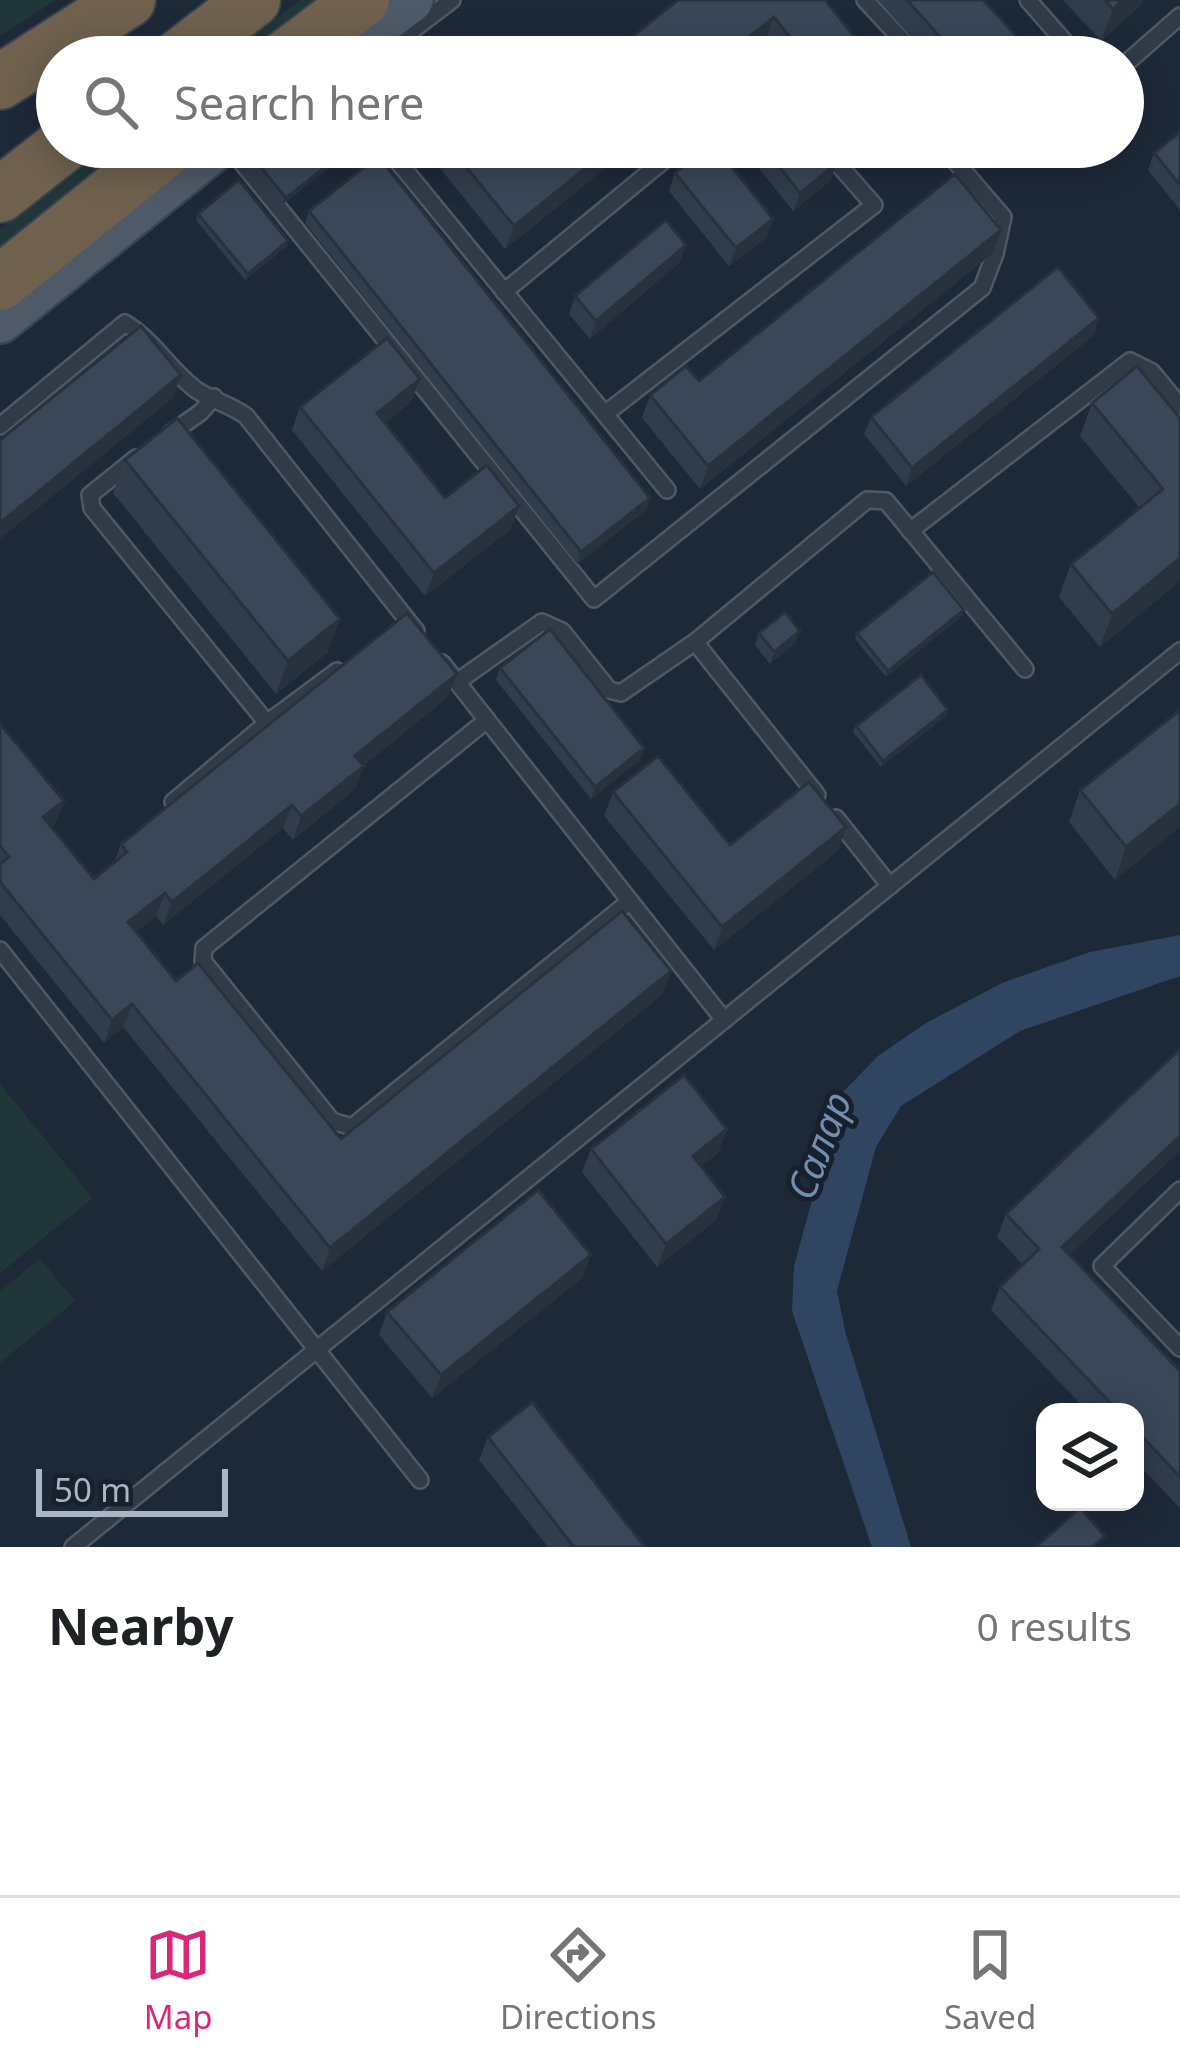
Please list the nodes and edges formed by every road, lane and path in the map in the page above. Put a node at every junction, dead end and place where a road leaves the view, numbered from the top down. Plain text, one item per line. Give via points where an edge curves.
1 (128, 0) edge
2 (153, 0) edge
3 (253, 0) edge
4 (410, 0) edge
5 (452, 0) edge
6 (865, 0) edge
7 (1028, 0) edge
8 (1180, 16) edge
9 (72, 36) edge
10 (107, 36) edge
11 (206, 36) edge
12 (351, 36) edge
13 (358, 36) edge
14 (898, 36) edge
15 (1060, 36) edge
16 (1144, 48) edge
17 (36, 59) edge
18 (0, 82) edge
19 (36, 92) edge
20 (0, 120) edge
21 (36, 167) edge
22 (144, 168) edge
23 (189, 168) edge
24 (246, 168) edge
25 (403, 168) edge
26 (655, 168) edge
27 (841, 168) edge
28 (961, 168) edge
29 (0, 196) edge
30 (0, 283) edge
31 (504, 292) junction
32 (0, 320) edge
33 (214, 398) junction
34 (1180, 406) edge
35 (605, 414) junction
36 (0, 426) edge
37 (162, 440) edge
38 (142, 453) edge
39 (667, 490) dead end
40 (910, 531) junction
41 (405, 617) junction
42 (387, 631) edge
43 (695, 642) junction
44 (1180, 652) edge
45 (351, 659) edge
46 (1025, 669) dead end
47 (457, 682) junction
48 (487, 720) junction
49 (267, 723) junction
50 (166, 808) edge
51 (890, 886) junction
52 (630, 901) junction
53 (0, 950) edge
54 (724, 1020) junction
55 (1180, 1190) edge
56 (1180, 1348) edge
57 (420, 1480) dead end
58 (73, 1547) edge

1 - 9 highway
2 - 10 highway
3 - 11 highway
4 - 12 main road
5 - 13 lane
6 - 14 lane
7 - 15 lane
8 - 16 lane
17 - 18 highway
19 - 20 highway
21 - 29 highway
22 - 30 highway
23 - 32 main road
24 - 28 lane via 594,599 982,288 1003,217
25 - 31 lane
26 - 31 lane
27 - 35 lane via 874,205
31 - 35 lane
33 - 36 lane via 125,323
33 - 37 lane
33 - 41 lane via 246,416
34 - 40 lane via 1152,372 1130,361
35 - 39 lane
38 - 49 lane via 89,494 92,508
40 - 43 lane via 886,501 867,500
40 - 46 lane
41 - 42 lane
41 - 47 lane
43 - 47 lane via 621,693 609,690 562,631 542,622
43 - 51 lane
44 - 51 lane
45 - 49 lane
47 - 48 lane
48 - 52 lane
48 - 52 lane via 205,948 202,961 332,1121 352,1127
49 - 50 lane
51 - 54 lane
52 - 54 lane
53 - 57 lane
54 - 58 lane
55 - 56 lane via 1102,1266

